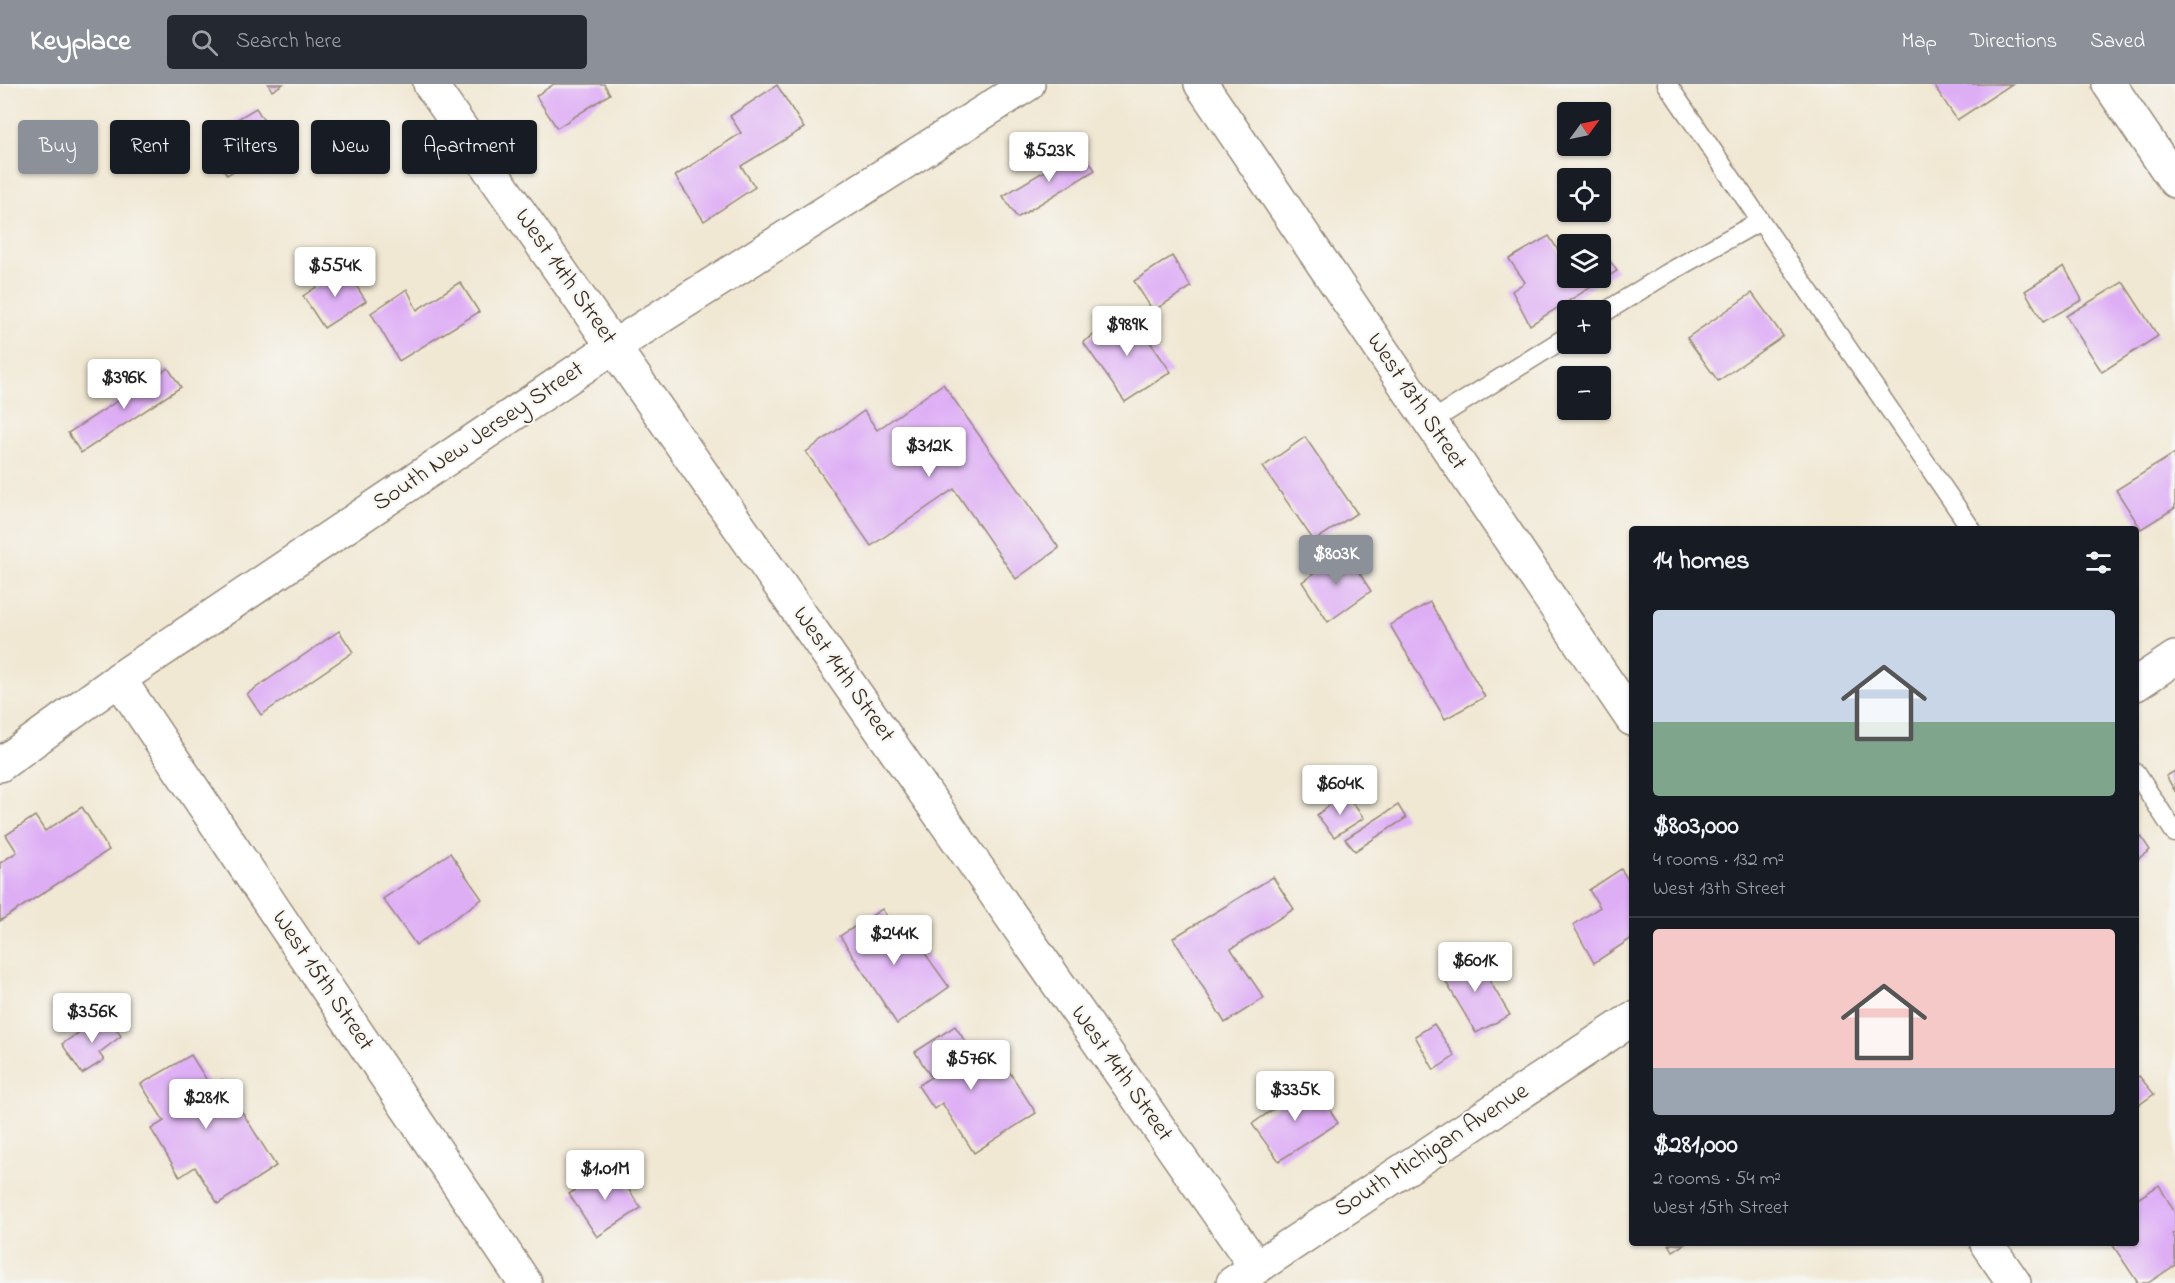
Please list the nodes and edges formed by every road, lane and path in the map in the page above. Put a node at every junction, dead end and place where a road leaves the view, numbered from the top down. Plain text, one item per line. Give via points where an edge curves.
1 (430, 84) edge
2 (1028, 84) edge
3 (1201, 84) edge
4 (1667, 84) edge
5 (2109, 84) edge
6 (2175, 181) edge
7 (1761, 221) junction
8 (1611, 308) edge
9 (1557, 343) edge
10 (613, 346) junction
11 (1430, 422) junction
12 (1969, 526) edge
13 (2175, 658) edge
14 (119, 679) junction
15 (2139, 682) edge
16 (1629, 715) edge
17 (0, 765) edge
18 (2139, 778) edge
19 (2175, 833) edge
20 (1629, 1021) edge
21 (1989, 1246) edge
22 (1245, 1275) edge
23 (525, 1283) edge
24 (2014, 1283) edge

1 - 10 street, West 14th Street
2 - 10 street, South New Jersey Street
3 - 11 street, West 13th Street
4 - 7 lane
5 - 6 street
7 - 8 lane
7 - 12 lane
9 - 11 lane
10 - 14 street, South New Jersey Street
10 - 22 street, West 14th Street
11 - 16 street, West 13th Street
13 - 15 street
14 - 17 street, South New Jersey Street
14 - 23 street, West 15th Street
18 - 19 lane
20 - 22 street, South Michigan Avenue
21 - 24 street

